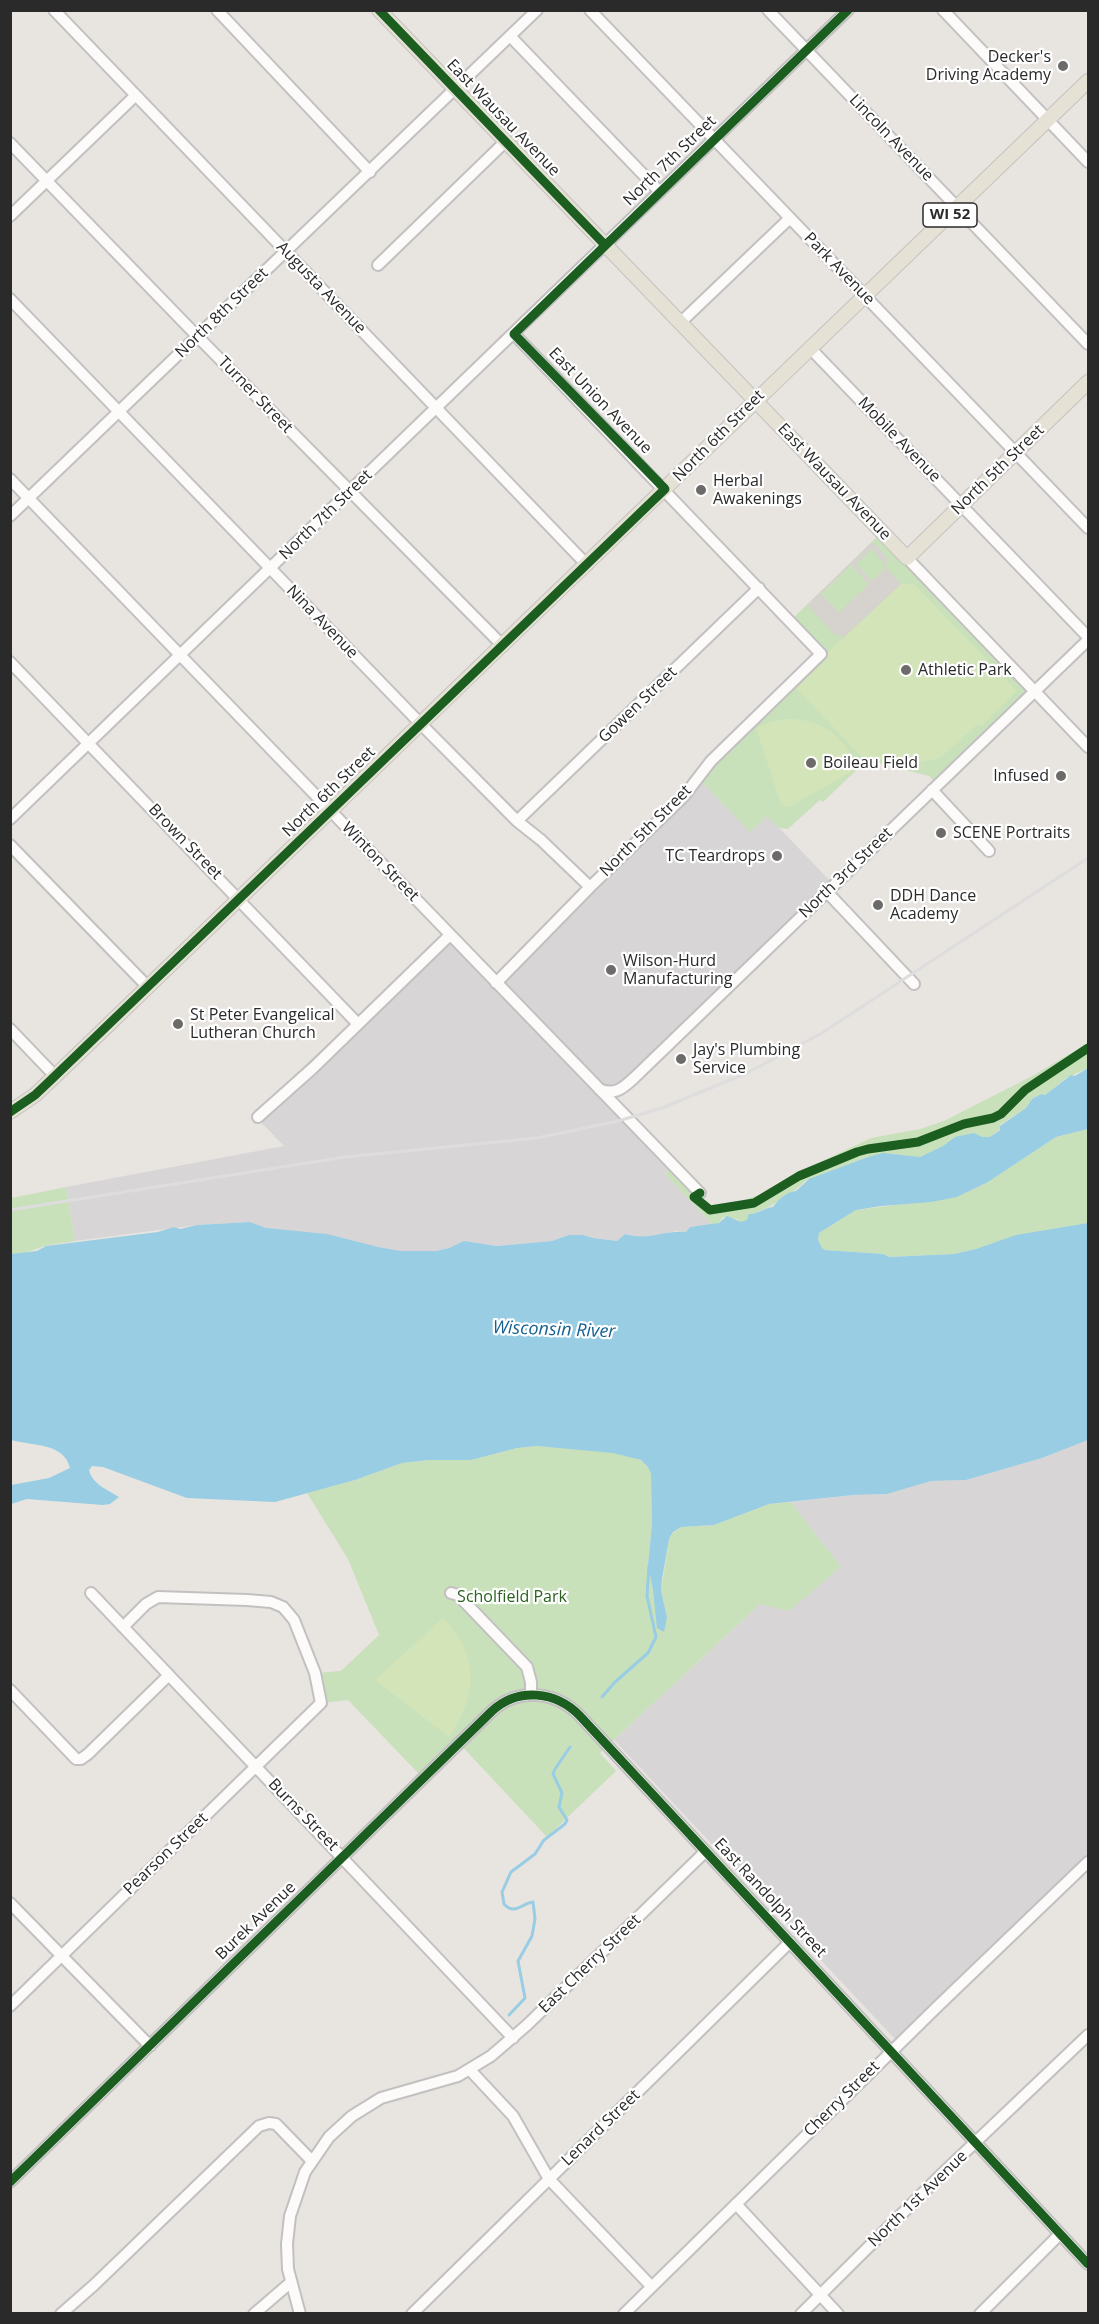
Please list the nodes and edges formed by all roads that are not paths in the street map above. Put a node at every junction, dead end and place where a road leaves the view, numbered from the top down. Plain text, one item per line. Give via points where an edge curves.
1 (54, 10) edge
2 (379, 10) edge
3 (537, 10) edge
4 (590, 10) edge
5 (768, 10) edge
6 (848, 10) edge
7 (943, 10) edge
8 (220, 12) edge
9 (510, 36) junction
10 (806, 51) junction
11 (1089, 81) edge
12 (455, 90) junction
13 (135, 96) junction
14 (1048, 120) junction
15 (714, 140) junction
16 (505, 142) junction
17 (10, 143) edge
18 (1089, 162) edge
19 (370, 172) junction
20 (48, 181) junction
21 (660, 192) junction
22 (957, 207) junction
23 (10, 216) edge
24 (790, 218) junction
25 (605, 245) junction
26 (286, 251) junction
27 (378, 265) dead end
28 (865, 296) junction
29 (10, 299) edge
30 (680, 323) junction
31 (514, 334) junction
32 (198, 337) junction
33 (1089, 344) edge
34 (810, 348) junction
35 (1089, 382) edge
36 (755, 401) junction
37 (436, 409) junction
38 (119, 412) junction
39 (788, 434) junction
40 (1016, 452) junction
41 (827, 474) junction
42 (10, 479) edge
43 (665, 489) junction
44 (351, 493) junction
45 (29, 498) junction
46 (961, 505) junction
47 (10, 516) edge
48 (1089, 528) edge
49 (932, 534) junction
50 (907, 558) junction
51 (587, 565) junction
52 (270, 569) junction
53 (759, 588) junction
54 (1089, 638) edge
55 (502, 646) junction
56 (821, 654) joint
57 (181, 655) junction
58 (10, 662) edge
59 (1035, 691) junction
60 (422, 724) junction
61 (89, 743) junction
62 (1089, 747) edge
63 (932, 790) junction
64 (331, 811) junction
65 (10, 819) edge
66 (517, 821) junction
67 (10, 845) edge
68 (989, 851) dead end
69 (590, 887) junction
70 (827, 892) junction
71 (239, 899) junction
72 (450, 935) junction
73 (496, 983) junction
74 (914, 984) dead end
75 (148, 987) junction
76 (358, 1024) junction
77 (10, 1029) edge
78 (56, 1076) junction
79 (597, 1088) junction
80 (10, 1112) edge
81 (258, 1117) dead end
82 (700, 1193) dead end
83 (91, 1593) dead end
84 (451, 1593) dead end
85 (123, 1627) junction
86 (169, 1676) junction
87 (10, 1690) edge
88 (531, 1695) junction
89 (256, 1766) junction
90 (705, 1852) junction
91 (343, 1857) junction
92 (1089, 1862) edge
93 (10, 1902) edge
94 (790, 1942) junction
95 (62, 1956) junction
96 (10, 2006) edge
97 (1089, 2035) edge
98 (513, 2038) junction
99 (150, 2046) junction
100 (891, 2052) junction
101 (470, 2070) junction
102 (975, 2143) junction
103 (311, 2160) junction
104 (549, 2179) junction
105 (10, 2182) edge
106 (736, 2204) junction
107 (1060, 2234) junction
108 (1089, 2264) edge
109 (290, 2283) junction
110 (651, 2286) junction
111 (820, 2295) junction
112 (61, 2313) edge
113 (254, 2313) edge
114 (300, 2313) edge
115 (412, 2313) edge
116 (624, 2313) edge
117 (801, 2313) edge
118 (838, 2313) edge
119 (980, 2313) edge

1 - 13 street, Augusta Avenue
2 - 12 main road, East Wausau Avenue
3 - 9 street, North 8th Street
4 - 15 street, Park Avenue
5 - 10 street, Lincoln Avenue
6 - 10 street, North 7th Street
7 - 14 street
8 - 19 street
9 - 12 street, North 8th Street
9 - 21 street
10 - 15 street, North 7th Street
10 - 22 street, Lincoln Avenue
11 - 14 main road, North 6th Street / WI 52
12 - 16 main road, East Wausau Avenue
12 - 19 street, North 8th Street
13 - 20 street
13 - 26 street, Augusta Avenue
14 - 18 street
14 - 22 main road, North 6th Street / WI 52
15 - 21 street, North 7th Street
15 - 24 street, Park Avenue
16 - 25 main road, East Wausau Avenue
16 - 27 street
17 - 20 street, Turner Street
19 - 26 street, North 8th Street
20 - 23 street
20 - 32 street, Turner Street
21 - 25 street, North 7th Street
22 - 28 main road, North 6th Street / WI 52
22 - 33 street, Lincoln Avenue
24 - 28 street, Park Avenue
24 - 30 street
25 - 30 main road, East Wausau Avenue
25 - 31 street, North 7th Street
26 - 32 street, North 8th Street
26 - 37 street, Augusta Avenue
28 - 34 main road, North 6th Street / WI 52
28 - 40 street, Park Avenue
29 - 38 street, Nina Avenue
30 - 36 main road, East Wausau Avenue
31 - 37 street, North 7th Street
31 - 43 street, East Union Avenue
32 - 38 street, North 8th Street
32 - 44 street, Turner Street
34 - 36 main road, North 6th Street / WI 52
34 - 39 main road via 804,360 767,399 768,409
34 - 46 street, Mobile Avenue
35 - 40 main road, North 5th Street
36 - 39 main road, East Wausau Avenue
36 - 43 main road, North 6th Street
37 - 44 street, North 7th Street
37 - 51 street, Augusta Avenue
38 - 45 street, North 8th Street
38 - 52 street, Nina Avenue
39 - 41 main road, East Wausau Avenue
40 - 46 main road, North 5th Street
40 - 48 street, Park Avenue
41 - 49 main road via 901,546 914,547
41 - 50 main road, East Wausau Avenue
42 - 45 street, Winton Street
43 - 51 main road, North 6th Street
43 - 53 street, East Union Avenue
44 - 52 street, North 7th Street
44 - 55 street, Turner Street
45 - 47 street, North 8th Street
45 - 57 street, Winton Street
46 - 49 main road, North 5th Street
46 - 54 street, Mobile Avenue
49 - 50 main road, North 5th Street
50 - 59 street, East Wausau Avenue
51 - 55 main road, North 6th Street
52 - 57 street, North 7th Street
52 - 60 street, Nina Avenue
53 - 56 street, East Union Avenue
53 - 66 street, Gowen Street
54 - 59 street, North 3rd Street
55 - 60 main road, North 6th Street
56 - 69 street, North 5th Street
57 - 61 street, North 7th Street
57 - 64 street, Winton Street
58 - 61 street, Brown Street
59 - 62 street, East Wausau Avenue
59 - 63 street, North 3rd Street
60 - 64 main road, North 6th Street
60 - 66 street, Nina Avenue
61 - 65 street, North 7th Street
61 - 71 street, Brown Street
63 - 68 street
63 - 70 street, North 3rd Street
64 - 71 main road, North 6th Street
64 - 72 street, Winton Street
66 - 69 street, Nina Avenue
67 - 75 street
69 - 73 street, North 5th Street
70 - 74 street
70 - 79 street, North 3rd Street via 624,1087 612,1092
71 - 75 main road, North 6th Street
71 - 76 street, Brown Street
72 - 73 street, Winton Street
72 - 76 street
73 - 79 street, Winton Street
75 - 78 main road, North 6th Street
76 - 81 street
77 - 78 street
78 - 80 main road, North 6th Street
79 - 82 street, Winton Street
83 - 85 street, Burns Street
84 - 88 street via 458,1595 527,1667
85 - 86 street, Burns Street
85 - 89 street, Pearson Street via 158,1597 271,1602 283,1607 294,1620 315,1673 321,1703
86 - 87 street via 81,1759 76,1759
86 - 89 street, Burns Street
88 - 90 street, East Randolph Street via 549,1696 573,1708
88 - 91 street, Burek Avenue via 509,1699 497,1707
89 - 91 street, Burns Street
89 - 95 street, Pearson Street
90 - 94 street, East Randolph Street
90 - 98 street, East Cherry Street
91 - 98 street, Burns Street
91 - 99 street, Burek Avenue
92 - 100 street, Cherry Street
93 - 95 street
94 - 100 street, East Randolph Street
94 - 104 street, Lenard Street
95 - 96 street, Pearson Street
95 - 99 street
97 - 102 street, North 1st Avenue
98 - 101 street, East Cherry Street
99 - 105 street, Burek Avenue
100 - 102 street, East Randolph Street
100 - 106 street, Cherry Street
101 - 103 street, East Cherry Street via 375,2102 340,2127
101 - 104 street via 513,2116
102 - 107 street, East Randolph Street
102 - 111 street, North 1st Avenue
103 - 109 street, East Cherry Street via 290,2216
103 - 112 street via 279,2126 259,2126
104 - 110 street
104 - 115 street, Lenard Street
106 - 110 street, Cherry Street
106 - 111 street
107 - 108 street, East Randolph Street
107 - 119 street
109 - 113 street
109 - 114 street, East Cherry Street
110 - 116 street, Cherry Street
111 - 117 street, North 1st Avenue
111 - 118 street

